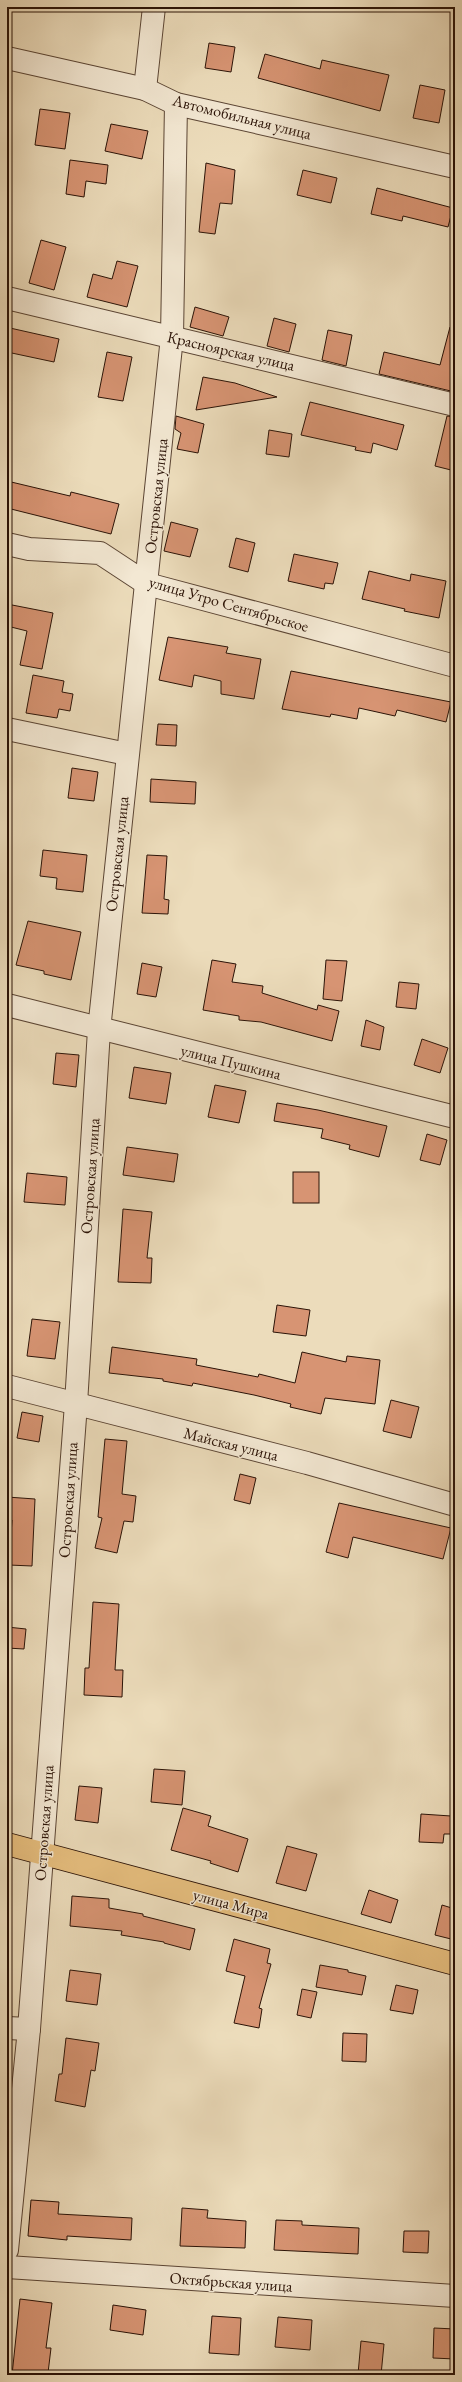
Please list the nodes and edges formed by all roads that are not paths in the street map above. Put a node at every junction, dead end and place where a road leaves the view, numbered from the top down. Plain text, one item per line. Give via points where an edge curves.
1 (154, 7) edge
2 (7, 58) edge
3 (145, 89) junction
4 (176, 104) junction
5 (455, 167) edge
6 (7, 298) edge
7 (172, 337) junction
8 (455, 405) edge
9 (7, 544) edge
10 (147, 584) junction
11 (455, 666) edge
12 (7, 729) edge
13 (127, 754) junction
14 (7, 1006) edge
15 (100, 1030) junction
16 (455, 1117) edge
17 (7, 1386) edge
18 (76, 1404) junction
19 (455, 1505) edge
20 (7, 1844) edge
21 (42, 1853) junction
22 (455, 1964) edge
23 (7, 2028) edge
24 (29, 2029) junction
25 (7, 2250) edge
26 (7, 2267) edge
27 (455, 2296) edge

1 - 3 street
2 - 3 street, Автомобильная улица
3 - 4 street, Автомобильная улица
4 - 5 street, Автомобильная улица
4 - 7 street, Островская улица
6 - 7 street, Красноярская улица
7 - 8 street, Красноярская улица
7 - 10 street, Островская улица
9 - 10 street, улица Утро Сентябрьское via 29,549 100,553
10 - 11 street, улица Утро Сентябрьское
10 - 13 street, Островская улица
12 - 13 street
13 - 15 street, Островская улица
14 - 15 street, улица Пушкина
15 - 16 street, улица Пушкина
15 - 18 street, Островская улица
17 - 18 street, Майская улица
18 - 19 street, Майская улица via 307,1463
18 - 21 street, Островская улица
20 - 21 main road, улица Мира
21 - 22 main road, улица Мира
21 - 24 street, Островская улица
23 - 24 street
24 - 25 street, Островская улица
26 - 27 street, Октябрьская улица

